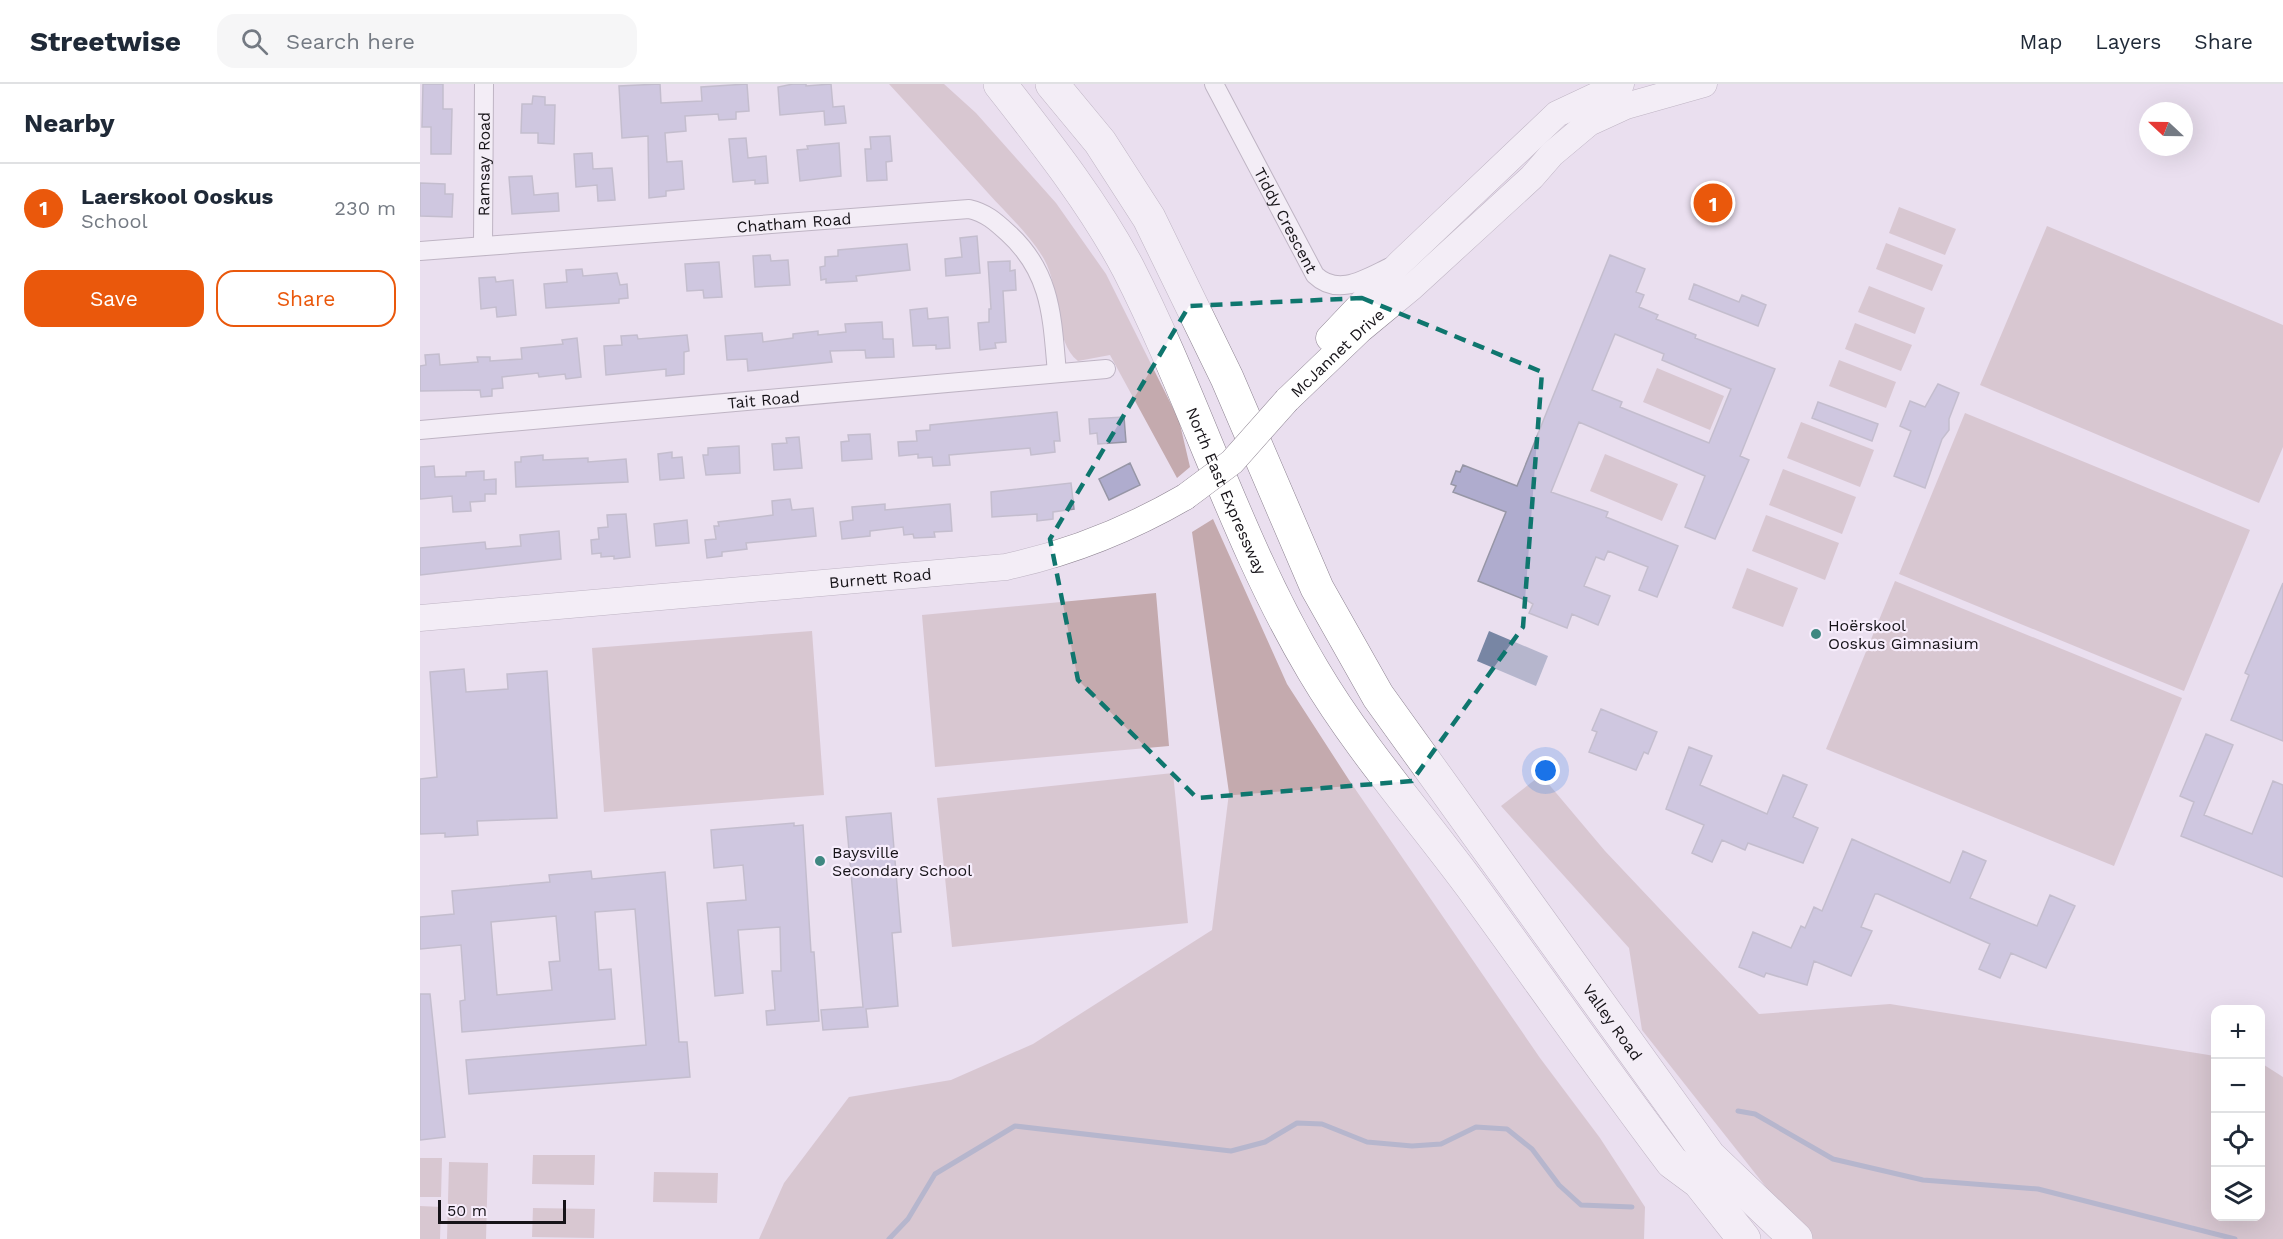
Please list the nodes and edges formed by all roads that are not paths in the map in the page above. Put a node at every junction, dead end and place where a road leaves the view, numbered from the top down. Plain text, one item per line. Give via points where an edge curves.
1 (484, 84) edge
2 (977, 84) edge
3 (1000, 84) edge
4 (1052, 84) edge
5 (1704, 84) edge
6 (1217, 85) edge
7 (1620, 93) edge
8 (1028, 122) junction
9 (483, 245) junction
10 (420, 251) edge
11 (1400, 263) junction
12 (1412, 286) junction
13 (1360, 305) junction
14 (1106, 369) dead end
15 (1057, 373) junction
16 (1287, 400) junction
17 (420, 430) edge
18 (420, 618) edge
19 (1672, 1162) junction
20 (1721, 1239) edge
21 (1744, 1239) edge
22 (1796, 1239) edge

1 - 9 street, Ramsay Road
2 - 8 highway
3 - 8 highway, North East Expressway
4 - 22 highway, Valley Road via 1100,142 1149,218 1227,378 1317,588 1378,696 1709,1156
5 - 7 street, McJannet Drive
6 - 11 street, Tiddy Crescent via 1315,275 1323,283 1338,287 1352,284
7 - 11 street, McJannet Drive via 1557,114
7 - 12 street, McJannet Drive
8 - 19 highway, North East Expressway via 1082,192 1127,267 1250,545 1313,670 1360,743 1471,886
9 - 10 street, Chatham Road
9 - 15 street, Chatham Road via 969,209 990,217 1013,238 1044,282 1052,314
11 - 13 street, McJannet Drive
12 - 13 street via 1397,285
12 - 16 street, McJannet Drive
13 - 16 street, McJannet Drive via 1320,349
14 - 15 street, Tait Road
15 - 17 street, Tait Road
16 - 18 street, Burnett Road, bridge via 1233,462 1185,497 1103,539 1047,558 1006,567
19 - 20 highway via 1687,1194
19 - 21 highway via 1699,1182

